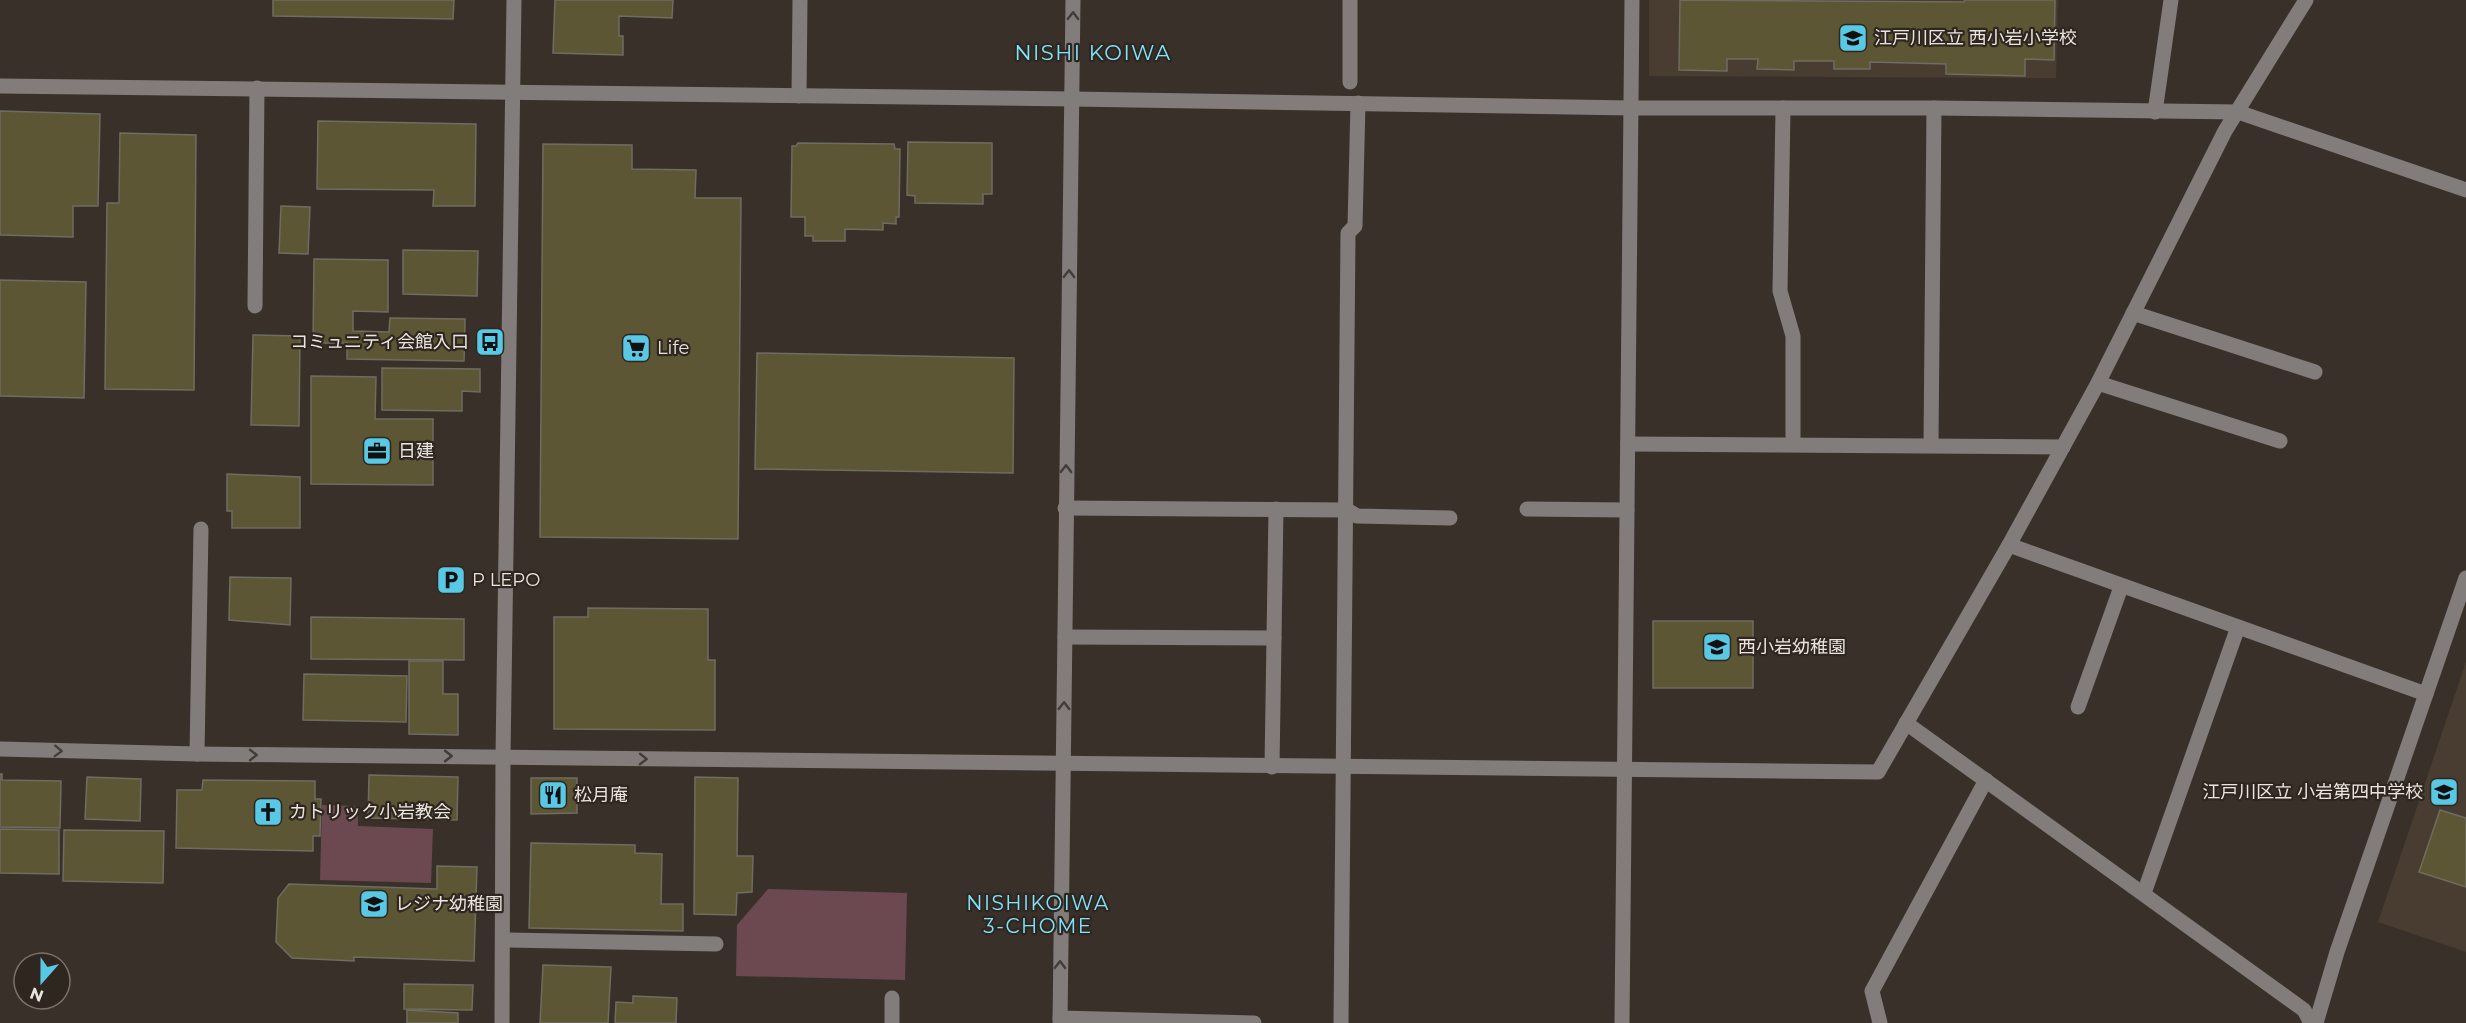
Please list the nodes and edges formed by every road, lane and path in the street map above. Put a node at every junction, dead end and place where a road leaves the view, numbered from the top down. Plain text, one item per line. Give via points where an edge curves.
1 (514, 0) edge
2 (800, 0) edge
3 (1073, 0) edge
4 (1350, 0) edge
5 (1632, 0) edge
6 (2171, 0) edge
7 (2307, 0) edge
8 (1350, 82) dead end
9 (0, 86) edge
10 (257, 88) junction
11 (513, 92) junction
12 (799, 96) junction
13 (1072, 99) junction
14 (1358, 103) junction
15 (1631, 108) junction
16 (1783, 108) junction
17 (1934, 108) junction
18 (2155, 112) junction
19 (2238, 112) junction
20 (2466, 190) edge
21 (255, 306) dead end
22 (2133, 313) junction
23 (2315, 372) dead end
24 (2098, 383) junction
25 (2280, 441) dead end
26 (1628, 444) junction
27 (1792, 444) junction
28 (1931, 445) junction
29 (2063, 447) junction
30 (1065, 508) junction
31 (1276, 509) junction
32 (1527, 509) dead end
33 (1347, 510) junction
34 (1628, 510) junction
35 (1450, 518) dead end
36 (201, 529) dead end
37 (2009, 545) junction
38 (2466, 578) edge
39 (2121, 587) junction
40 (2238, 627) junction
41 (1065, 637) junction
42 (1274, 638) junction
43 (2426, 694) junction
44 (2078, 707) dead end
45 (1906, 723) junction
46 (0, 749) edge
47 (197, 754) junction
48 (503, 757) junction
49 (1063, 765) junction
50 (1272, 767) junction
51 (1343, 768) junction
52 (1623, 770) junction
53 (1986, 780) junction
54 (2144, 893) junction
55 (503, 940) junction
56 (717, 944) dead end
57 (892, 998) dead end
58 (1060, 1020) edge
59 (502, 1023) edge
60 (892, 1023) edge
61 (1254, 1023) edge
62 (1341, 1023) edge
63 (1622, 1023) edge
64 (1880, 1023) edge
65 (2311, 1023) edge
66 (2316, 1023) edge

1 - 11 street
2 - 12 street
13 -> 3 street
4 - 8 street
5 - 15 street
6 - 18 street
7 - 19 street
9 - 10 street
10 - 11 street
10 - 21 street
11 - 12 street
11 - 48 street
12 - 13 street
13 - 14 street
30 -> 13 street
14 - 15 street
14 - 33 street via 1355,226 1348,232
15 - 16 street
15 - 26 street
16 - 17 street
16 - 27 street via 1780,291 1793,336
17 - 18 street
17 - 28 street
18 - 19 street
19 - 20 street
19 - 22 street
22 - 23 street
22 - 24 street
24 - 25 street
24 - 29 street
26 - 27 street
26 - 34 street
27 - 28 street
28 - 29 street
29 - 37 street
30 - 31 street
30 - 41 street
31 - 33 street
31 - 42 street
32 - 34 street
33 - 35 street via 1357,516
33 - 51 street
34 - 52 street
36 - 47 street
37 - 39 street
37 - 45 street
38 - 43 street
39 - 40 street
39 - 44 street
40 - 43 street
40 - 54 street
41 - 42 street
49 -> 41 street
42 - 50 street
43 - 66 street
45 - 52 street via 1878,772
45 - 53 street
46 -> 47 street
47 -> 48 street
48 -> 49 street
48 - 55 street
49 - 50 street
58 -> 49 street
50 - 51 street
51 - 52 street
51 - 62 street
52 - 63 street
53 - 54 street
53 - 64 street via 1872,991
54 - 65 street via 2304,1010
55 - 56 street
55 - 59 street
57 - 60 street
58 - 61 street

